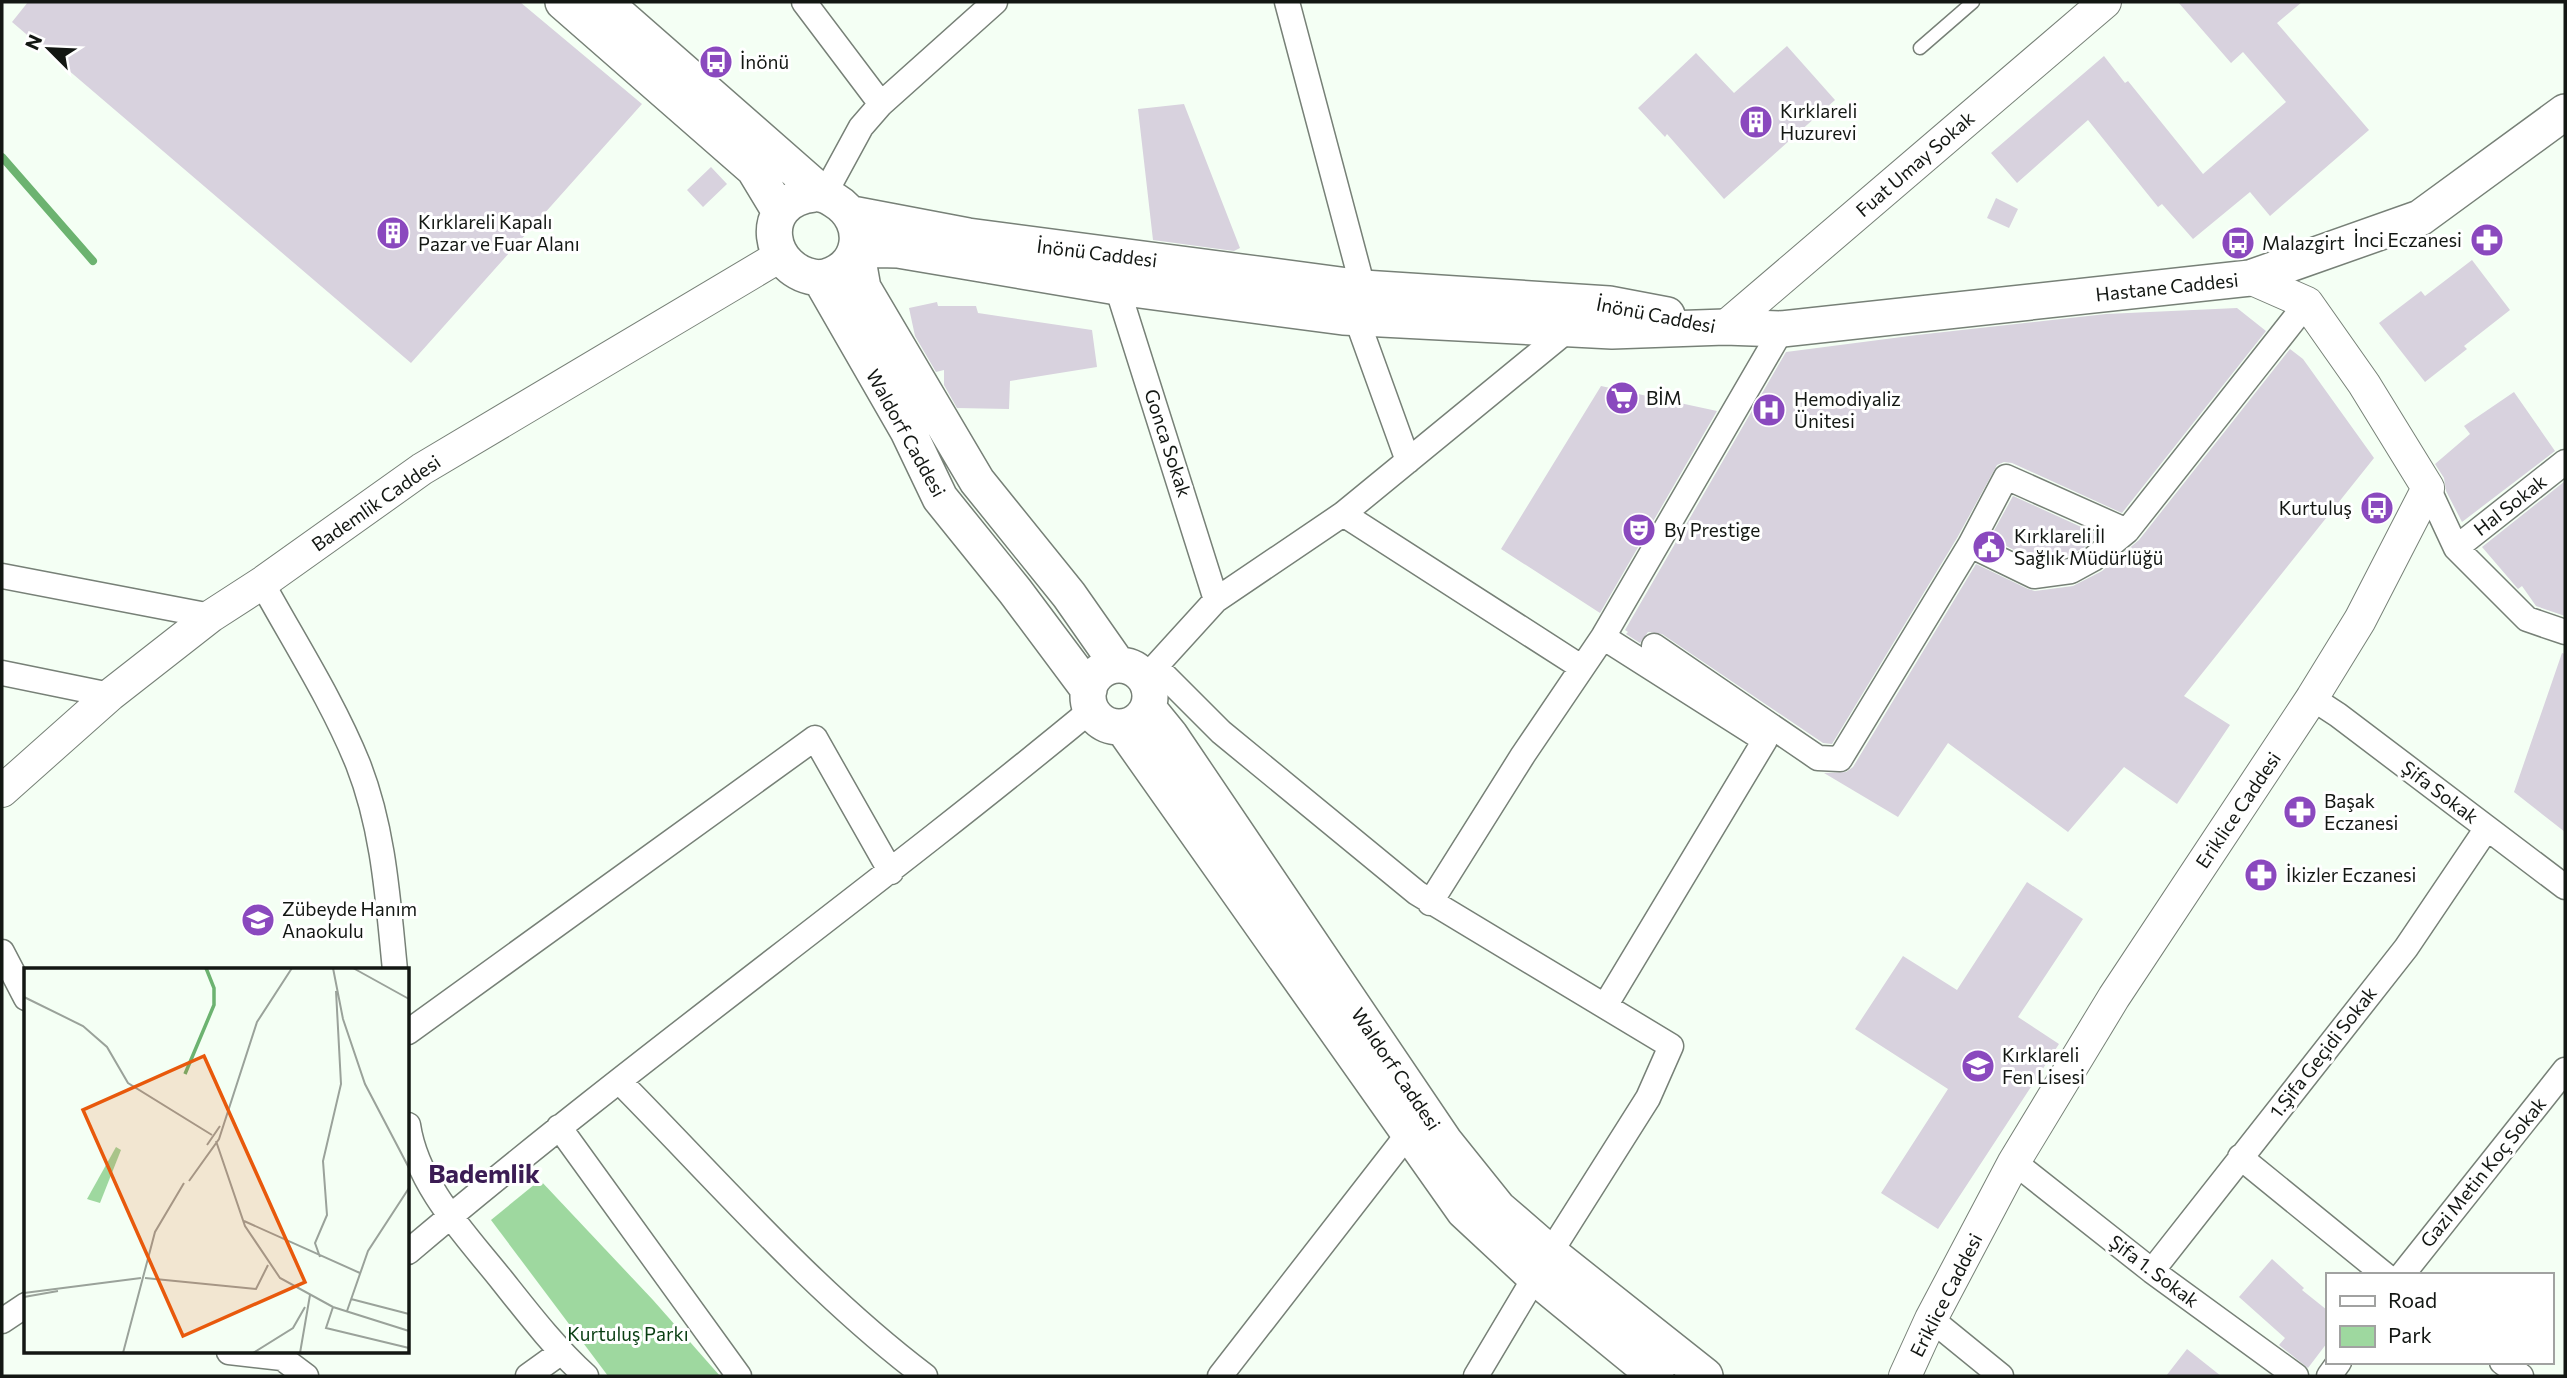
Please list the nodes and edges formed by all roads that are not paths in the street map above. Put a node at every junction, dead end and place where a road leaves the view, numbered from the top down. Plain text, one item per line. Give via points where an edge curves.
1 (563, 2) edge
2 (604, 2) edge
3 (804, 2) edge
4 (995, 2) edge
5 (1287, 2) edge
6 (1973, 2) edge
7 (2105, 2) edge
8 (1920, 48) dead end
9 (881, 104) junction
10 (2565, 112) edge
11 (824, 195) junction
12 (780, 212) junction
13 (852, 214) junction
14 (856, 249) junction
15 (780, 256) junction
16 (814, 278) junction
17 (2250, 278) junction
18 (1117, 287) junction
19 (1360, 302) junction
20 (2307, 303) junction
21 (1725, 327) junction
22 (1570, 328) junction
23 (1782, 329) junction
24 (1408, 461) junction
25 (2565, 462) edge
26 (2428, 488) junction
27 (1343, 514) junction
28 (2127, 531) junction
29 (1970, 545) junction
30 (2456, 548) junction
31 (2, 576) edge
32 (262, 583) junction
33 (1216, 600) junction
34 (211, 615) junction
35 (2565, 632) edge
36 (1603, 637) junction
37 (1654, 646) dead end
38 (1581, 667) junction
39 (2, 673) edge
40 (1138, 689) junction
41 (110, 695) junction
42 (2312, 698) junction
43 (1090, 700) junction
44 (2, 791) edge
45 (2487, 828) junction
46 (891, 872) junction
47 (2565, 887) edge
48 (1430, 903) junction
49 (2, 952) edge
50 (395, 968) edge
51 (24, 994) edge
52 (1605, 1006) junction
53 (410, 1031) edge
54 (2565, 1070) edge
55 (619, 1081) junction
56 (559, 1127) junction
57 (1408, 1134) junction
58 (410, 1138) edge
59 (2240, 1157) junction
60 (2014, 1162) junction
61 (450, 1216) junction
62 (410, 1250) edge
63 (1542, 1265) junction
64 (2152, 1271) junction
65 (2383, 1273) edge
66 (2404, 1273) edge
67 (24, 1306) edge
68 (1931, 1319) junction
69 (2, 1321) edge
70 (560, 1353) junction
71 (267, 1354) edge
72 (286, 1355) edge
73 (2505, 1364) edge
74 (262, 1376) edge
75 (306, 1376) edge
76 (528, 1376) edge
77 (586, 1376) edge
78 (739, 1376) edge
79 (925, 1376) edge
80 (1220, 1376) edge
81 (1476, 1376) edge
82 (1656, 1376) edge
83 (1704, 1376) edge
84 (1905, 1376) edge
85 (2001, 1376) edge
86 (2296, 1376) edge
87 (2521, 1376) edge

1 - 12 main road via 754,169
2 - 11 main road
3 - 9 street
4 - 9 street
5 - 19 street
6 - 8 lane
7 - 21 street, Fuat Umay Sokak
9 - 11 street via 861,127
10 - 17 main road, Hastane Caddesi via 2420,218
11 - 12 main road via 794,199
11 - 13 main road
12 - 15 main road via 774,237
13 - 14 main road
13 - 19 main road, İnönü Caddesi
14 - 16 main road via 844,268
14 - 18 main road, İnönü Caddesi via 898,250
14 - 40 main road, Waldorf Caddesi via 863,288 977,481
15 - 16 main road via 794,270
15 - 32 street, Bademlik Caddesi via 422,469
16 - 43 main road, Waldorf Caddesi via 908,431 940,498 1015,591
17 - 20 street
17 - 23 main road, Hastane Caddesi
18 - 19 main road, İnönü Caddesi
18 - 33 street, Gonca Sokak
19 - 21 main road, İnönü Caddesi via 1609,304
19 - 22 main road, İnönü Caddesi
19 - 24 street
20 - 26 street
20 - 28 street
21 - 22 main road, İnönü Caddesi
21 - 23 main road, Hastane Caddesi
22 - 24 street
23 - 36 street
24 - 27 street
25 - 30 street, Hal Sokak
26 - 30 street
26 - 42 street, Eriklice Caddesi via 2360,620
27 - 33 street
27 - 38 street
28 - 29 street via 2071,571 2035,576
28 - 29 street via 2006,477
29 - 37 street via 1840,759 1818,758
30 - 35 street via 2528,619
31 - 34 street
32 - 34 street, Bademlik Caddesi
32 - 50 street via 358,765 385,866
33 - 40 street
34 - 41 street, Bademlik Caddesi
36 - 38 street
36 - 52 street via 1765,740
38 - 48 street
39 - 41 street
40 - 43 main road via 1099,673
40 - 43 main road via 1105,724
40 - 48 street via 1221,732
40 - 57 main road, Waldorf Caddesi
40 - 63 main road, Waldorf Caddesi via 1445,1142
41 - 44 street, Bademlik Caddesi
42 - 45 street, Şifa Sokak
42 - 60 street, Eriklice Caddesi via 2114,997
43 - 46 street
45 - 47 street, Şifa Sokak
45 - 59 street, 1.Şifa Geçidi Sokak via 2406,948
46 - 53 street via 815,738
46 - 55 street
48 - 52 street
49 - 51 street
52 - 63 street via 1671,1046 1648,1098
54 - 66 street, Gazi Metin Koç Sokak
55 - 56 street
55 - 79 street via 804,1269
56 - 61 street
56 - 78 street
57 - 63 main road, Waldorf Caddesi via 1464,1211
57 - 80 street
58 - 61 street
59 - 64 street, 1.Şifa Geçidi Sokak
59 - 65 street
60 - 64 street, Şifa 1. Sokak
60 - 68 street, Eriklice Caddesi
61 - 62 street
61 - 70 street
63 - 81 street
63 - 82 main road, Waldorf Caddesi
63 - 83 main road, Waldorf Caddesi
64 - 86 street, Şifa 1. Sokak
67 - 69 street
68 - 84 street, Eriklice Caddesi
68 - 85 street
70 - 76 street
70 - 77 street
71 - 72 street
72 - 74 street
72 - 75 street
73 - 87 street

